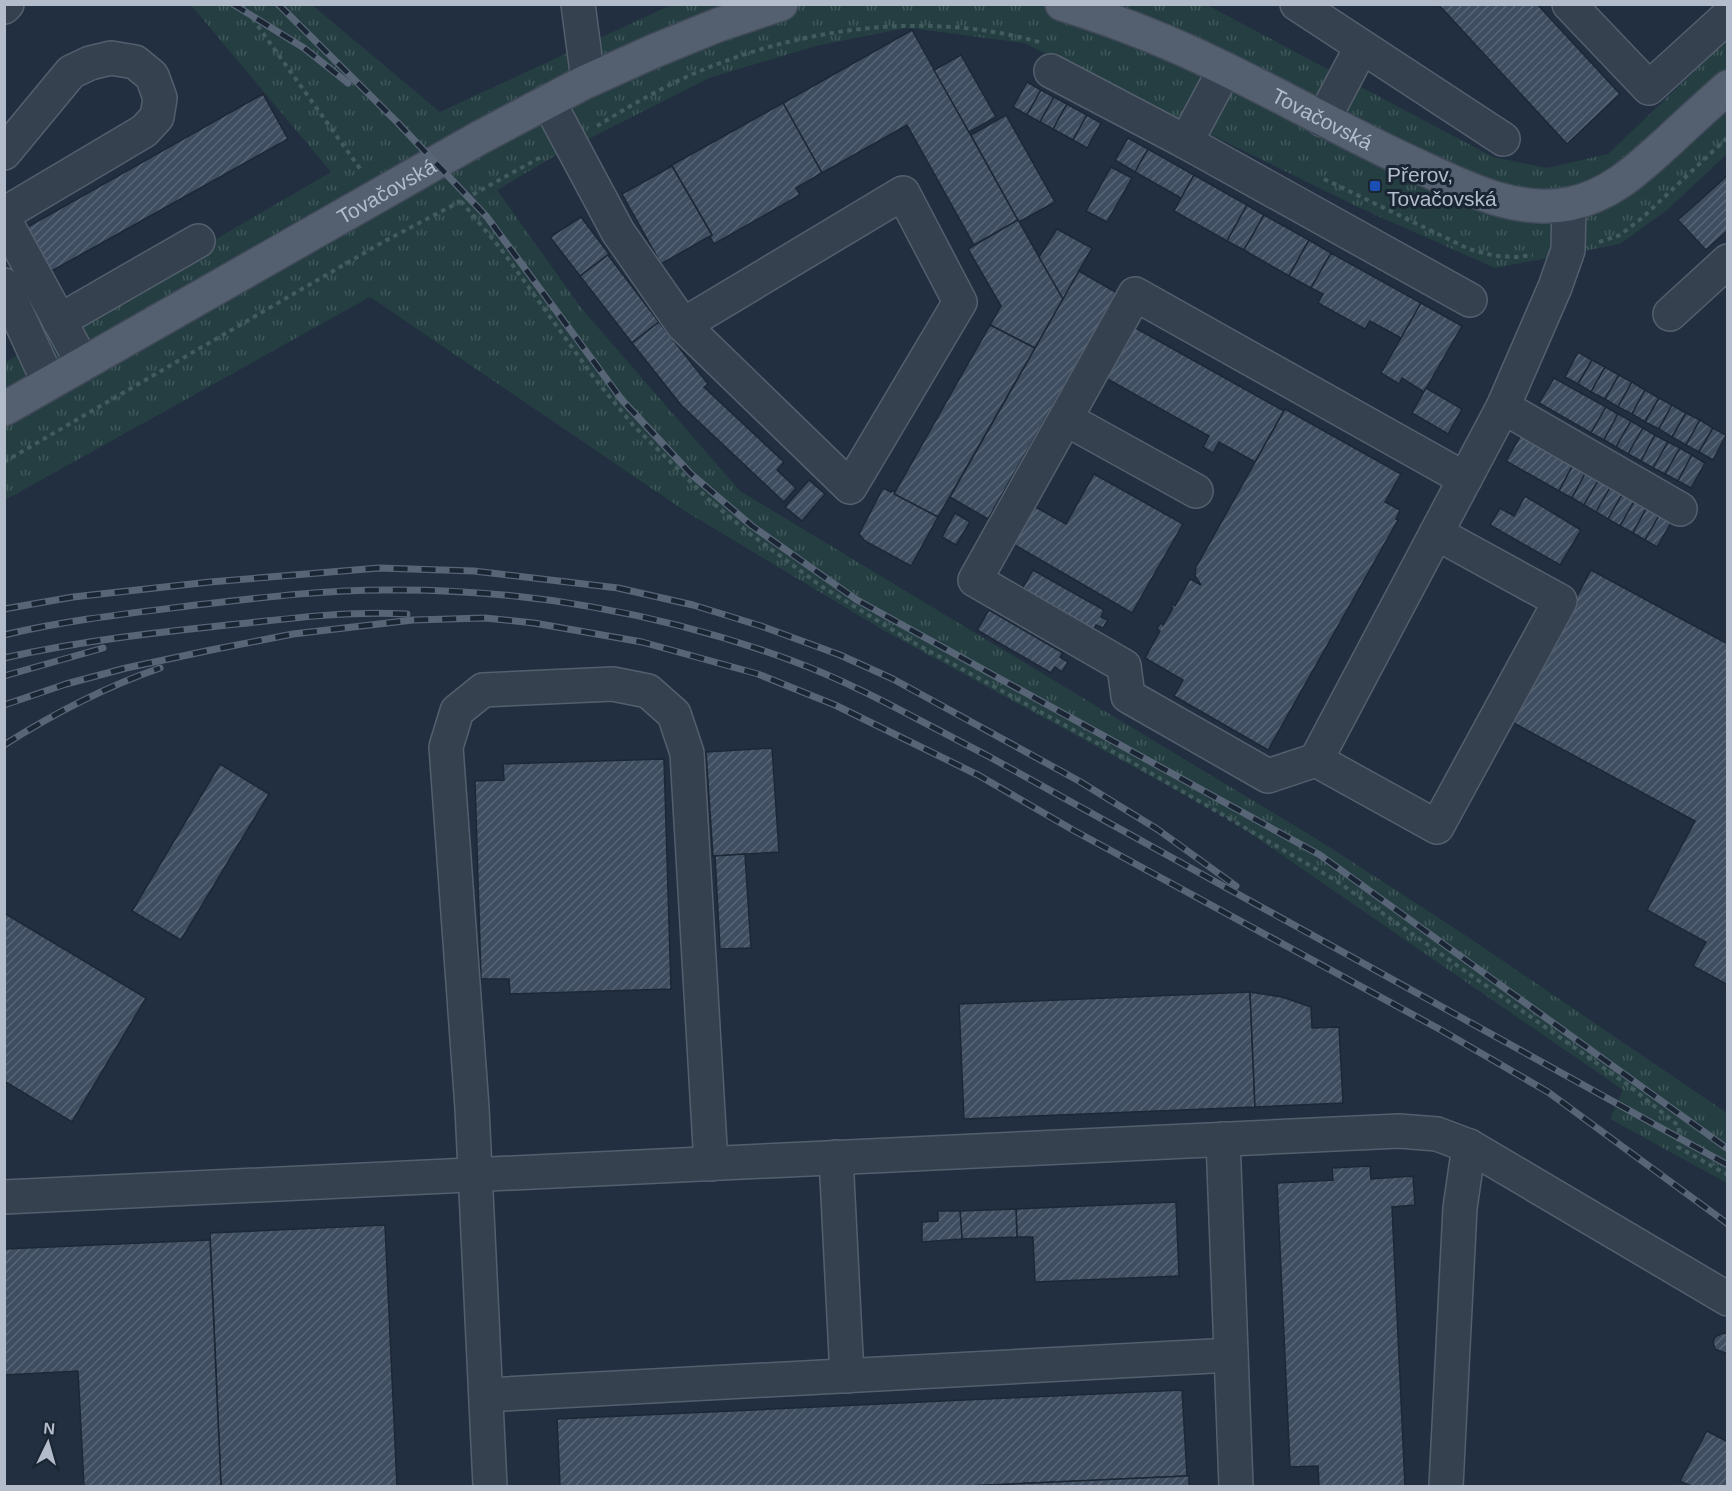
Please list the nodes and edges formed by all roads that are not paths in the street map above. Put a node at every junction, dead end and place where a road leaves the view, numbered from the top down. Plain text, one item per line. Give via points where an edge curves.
1 (578, 4) edge
2 (782, 4) edge
3 (1062, 4) edge
4 (1297, 4) edge
5 (1569, 4) edge
6 (1728, 16) edge
7 (1361, 48) junction
8 (1049, 57) road end
9 (1225, 69) junction
10 (588, 81) junction
11 (1728, 87) edge
12 (548, 101) junction
13 (1323, 120) junction
14 (1503, 140) dead end
15 (1186, 142) junction
16 (4, 153) edge
17 (1569, 204) junction
18 (4, 214) edge
19 (4, 219) edge
20 (198, 241) dead end
21 (1728, 261) edge
22 (4, 285) edge
23 (1470, 300) dead end
24 (1670, 314) dead end
25 (59, 321) junction
26 (683, 324) junction
27 (83, 364) junction
28 (49, 384) junction
29 (1503, 407) junction
30 (4, 409) edge
31 (1066, 419) junction
32 (1465, 479) junction
33 (1196, 491) dead end
34 (1680, 509) dead end
35 (1436, 533) junction
36 (1316, 760) junction
37 (1222, 1139) junction
38 (1469, 1146) junction
39 (836, 1157) junction
40 (711, 1164) junction
41 (476, 1175) junction
42 (4, 1197) edge
43 (1728, 1299) edge
44 (1231, 1355) junction
45 (847, 1376) junction
46 (486, 1395) junction
47 (490, 1486) edge
48 (1236, 1486) edge
49 (1446, 1486) edge

1 - 10 lane
2 - 10 main road, Tovačovská via 718,25
3 - 9 main road, Tovačovská via 1152,35
4 - 7 lane
5 - 6 lane via 1649,88
7 - 13 lane
7 - 14 lane
8 - 15 lane
9 - 13 main road, Tovačovská
9 - 15 lane
10 - 12 main road, Tovačovská
11 - 17 main road, Tovačovská via 1626,180
12 - 26 lane via 618,232
12 - 27 main road, Tovačovská
13 - 17 main road, Tovačovská via 1489,197 1522,205
15 - 23 lane
16 - 18 lane via 70,72 111,58 135,62 152,76 160,98 157,117 144,131
17 - 29 lane via 1568,250
19 - 25 lane
20 - 25 lane
21 - 24 lane
22 - 28 lane
25 - 27 lane
26 - 26 lane via 850,487 960,302 903,192
27 - 28 main road, Tovačovská
28 - 30 main road, Tovačovská
29 - 32 lane
29 - 34 lane
31 - 32 lane via 1134,294
31 - 33 lane
31 - 36 lane via 975,580 1124,666 1128,696 1268,776
32 - 35 lane
35 - 36 lane
35 - 36 lane via 1560,601 1437,827
37 - 38 lane via 1399,1131 1437,1134
37 - 39 lane
37 - 44 lane
38 - 43 lane
38 - 49 lane via 1460,1208
39 - 40 lane
39 - 45 lane
40 - 41 lane
40 - 41 lane via 687,753 674,714 648,691 613,684 483,690 456,711 446,747
41 - 42 lane
41 - 46 lane
44 - 45 lane
44 - 48 lane
45 - 46 lane
46 - 47 lane

